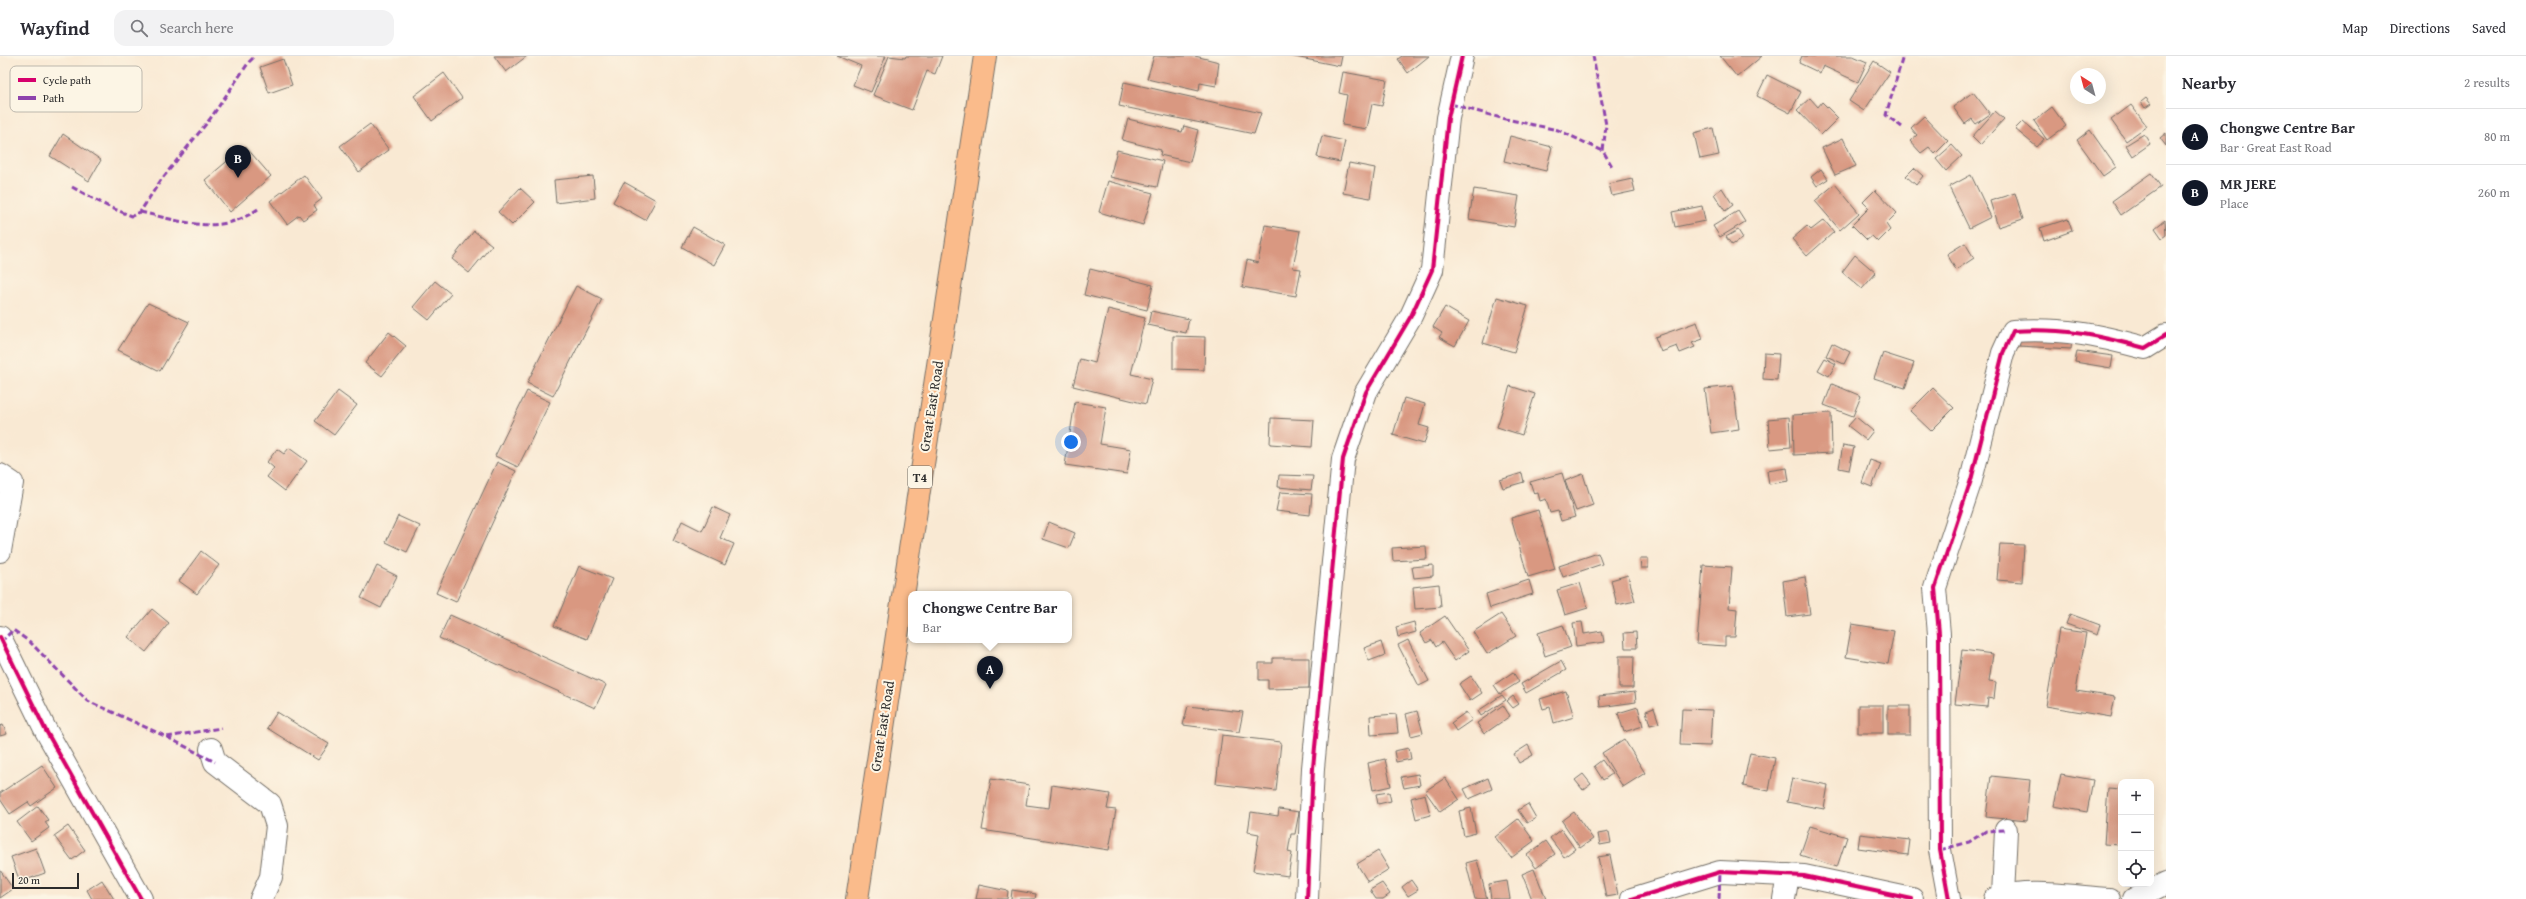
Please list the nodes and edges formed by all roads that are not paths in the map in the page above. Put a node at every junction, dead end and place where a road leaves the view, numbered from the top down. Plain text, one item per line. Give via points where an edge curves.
1 (985, 56) edge
2 (1462, 56) edge
3 (2166, 335) edge
4 (0, 475) edge
5 (0, 551) edge
6 (0, 637) edge
7 (211, 749) dead end
8 (2006, 830) dead end
9 (1788, 875) junction
10 (2166, 883) edge
11 (1999, 898) edge
12 (141, 899) edge
13 (261, 899) edge
14 (857, 899) edge
15 (1308, 899) edge
16 (1632, 899) edge
17 (1784, 899) edge
18 (1912, 899) edge
19 (1949, 899) edge
20 (2109, 899) edge
21 (2134, 899) edge

1 - 14 highway, Great East Road / T4
2 - 15 street via 1448,118 1432,270 1411,316 1366,392 1343,459 1313,768
3 - 19 street via 2145,348 2094,334 2048,329 2013,331 2002,353 1971,480 1935,588 1939,634 1940,850
4 - 5 street via 12,483
6 - 12 street via 45,728
7 - 13 street via 215,762 270,804 277,826 271,877
8 - 11 street
9 - 16 street via 1720,872
9 - 17 street
9 - 18 street via 1804,876
10 - 21 street
11 - 20 street via 2049,894

